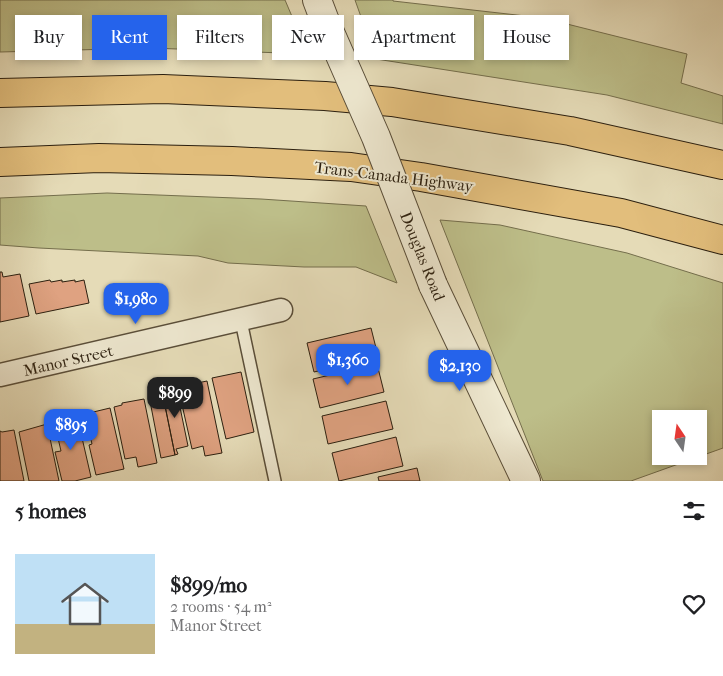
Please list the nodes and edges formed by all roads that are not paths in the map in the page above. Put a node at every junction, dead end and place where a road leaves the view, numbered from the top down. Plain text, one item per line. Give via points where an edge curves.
1 (321, 10) edge
2 (0, 93) edge
3 (0, 162) edge
4 (723, 165) edge
5 (723, 240) edge
6 (281, 310) dead end
7 (241, 320) junction
8 (0, 375) edge
9 (275, 481) edge
10 (526, 481) edge

1 - 10 street, Douglas Road, bridge via 376,137 433,285
2 - 4 highway via 163,88 392,102 570,131
3 - 5 highway, Trans-Canada Highway via 99,158 232,160 351,167 621,212
6 - 7 street, Manor Street
7 - 8 street, Manor Street
7 - 9 lane

